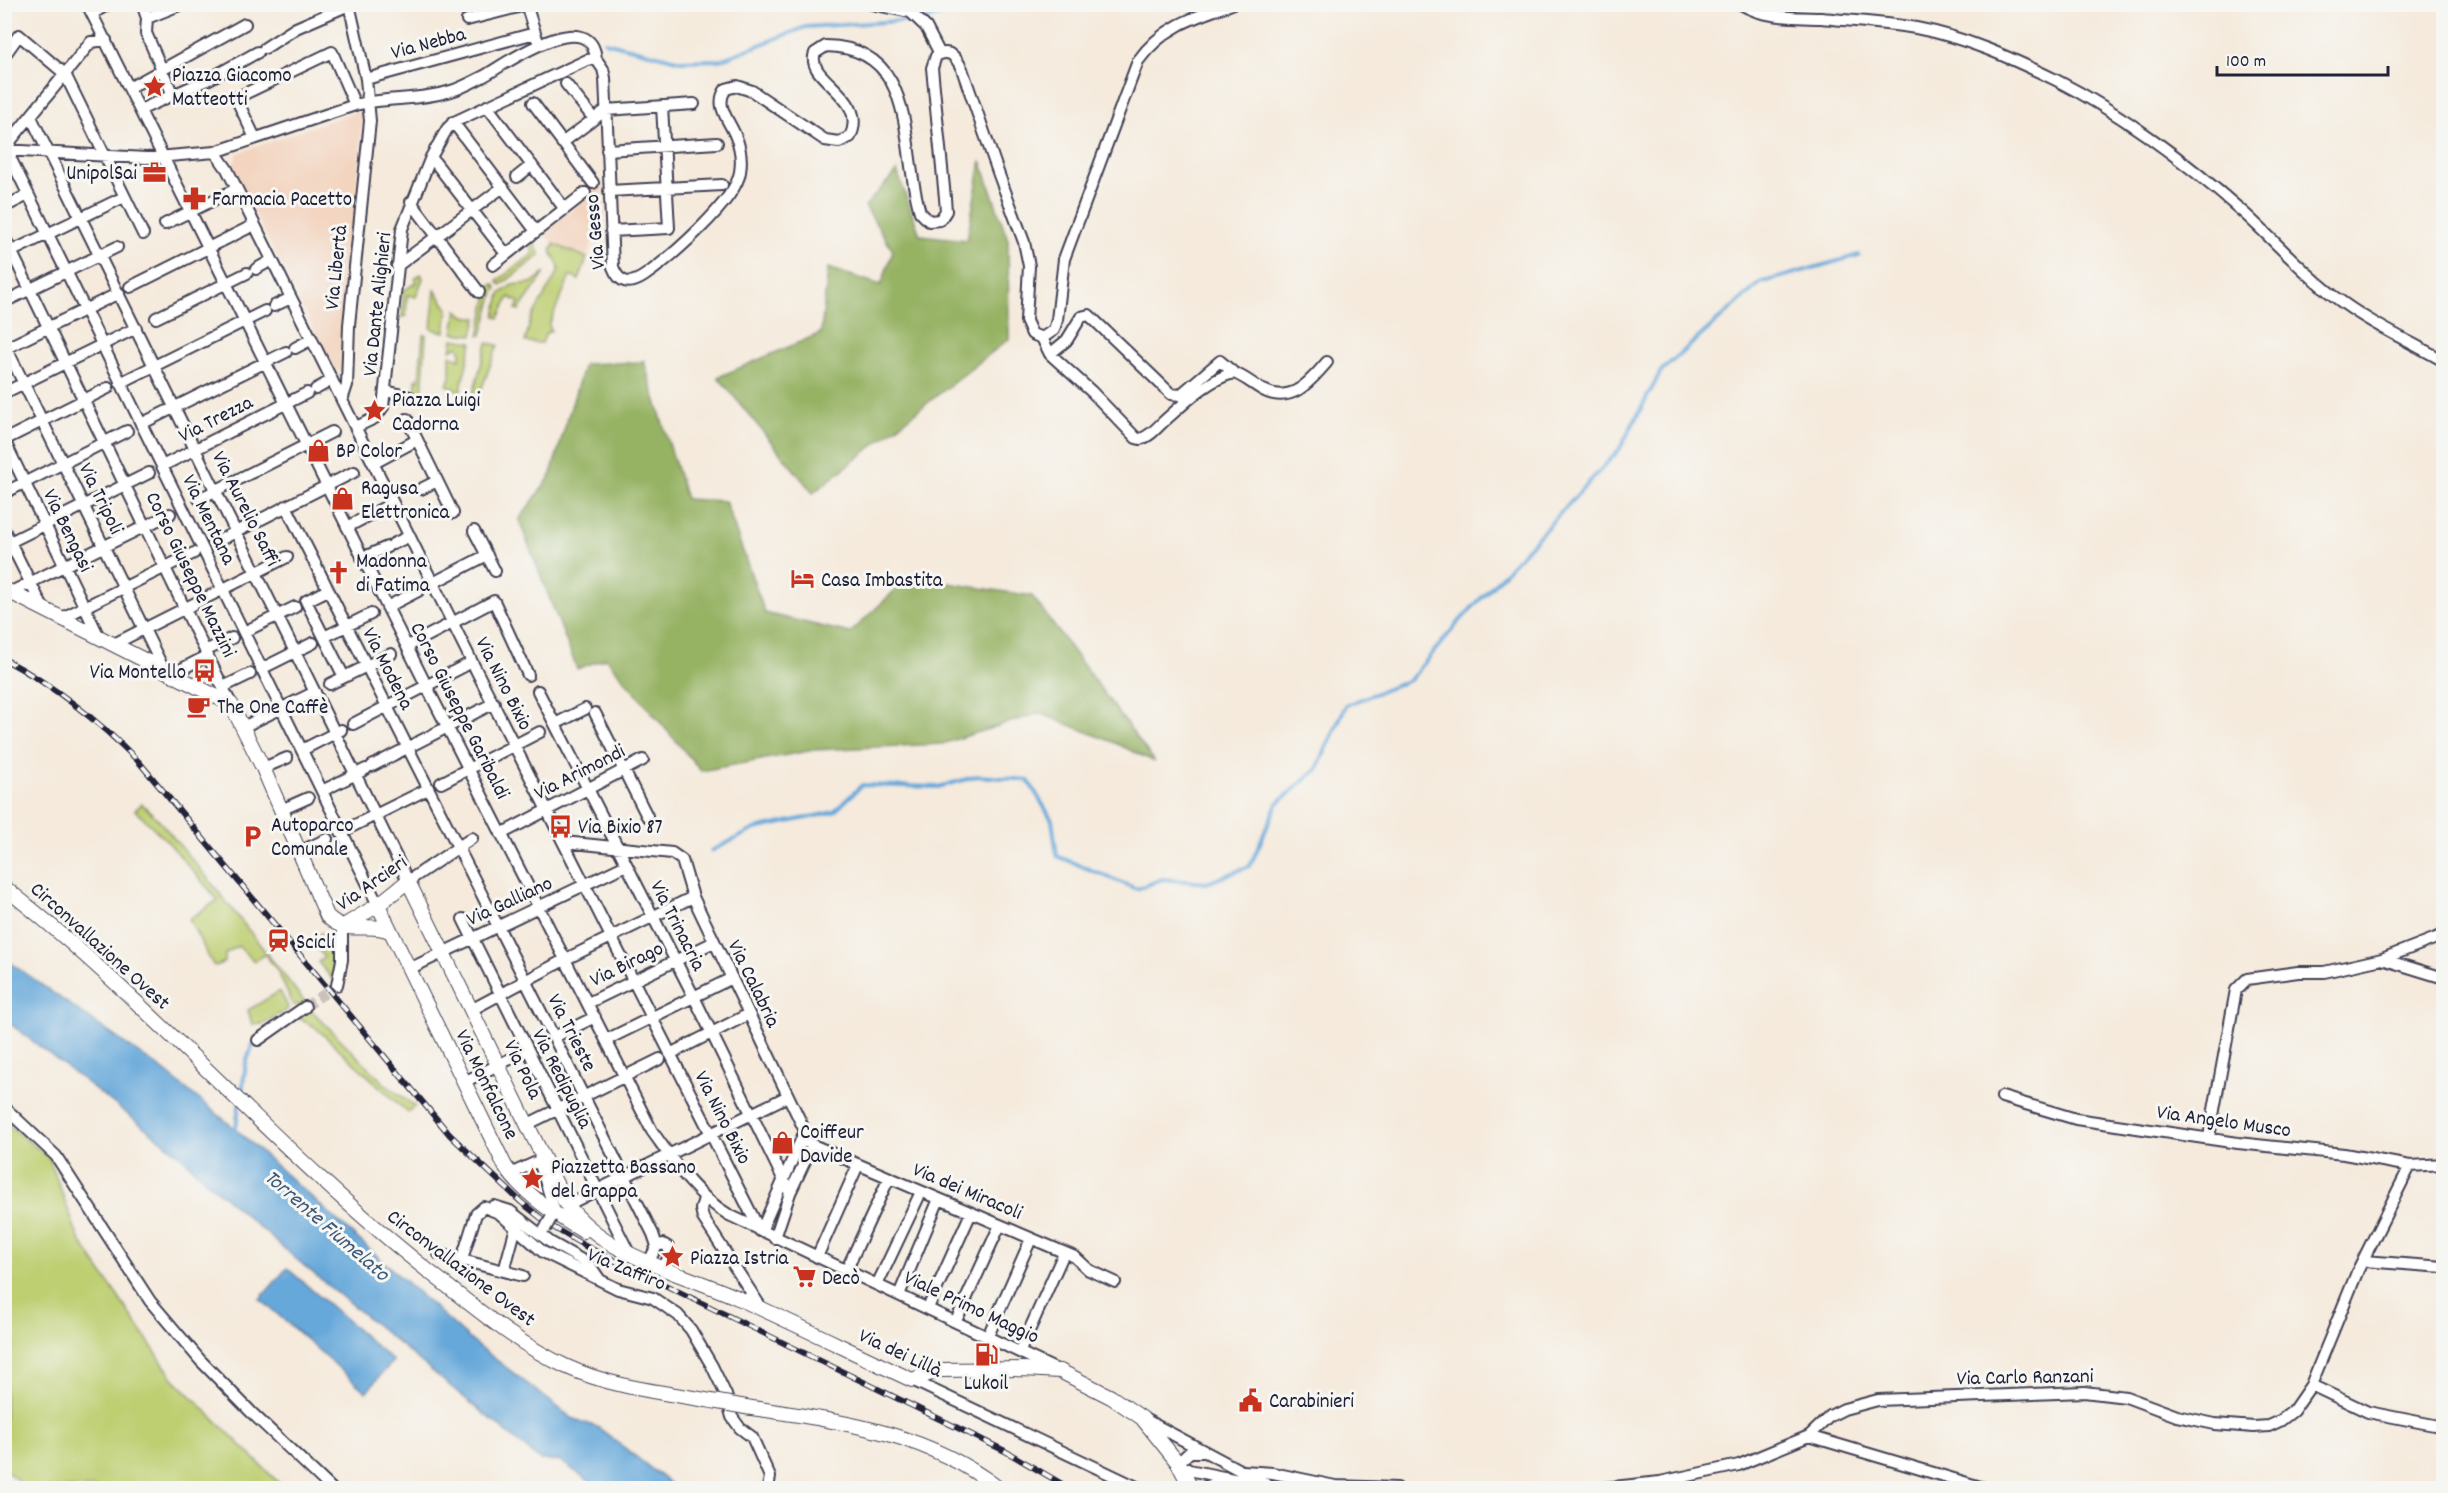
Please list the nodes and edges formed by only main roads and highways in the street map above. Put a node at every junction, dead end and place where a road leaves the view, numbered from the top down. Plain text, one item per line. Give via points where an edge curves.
1 (8, 590) edge
2 (408, 881) joint
3 (4, 887) edge
4 (378, 905) junction
5 (342, 927) junction
6 (390, 931) junction
7 (558, 1212) junction
8 (663, 1269) joint
9 (1060, 1371) joint
10 (998, 1488) edge
11 (1191, 1488) edge

1 - 5 main road, Corso Giuseppe Mazzini via 231,704 327,916
2 - 4 main road, Via Arcieri
2 - 7 main road, Via Pola via 528,1124
3 - 10 main road, Circonvallazione Ovest, bridge via 90,960 355,1212 512,1335 594,1377 899,1435 954,1460
4 - 5 main road, Via Arcieri
4 - 6 main road, Via Monfalcone
5 - 6 main road
6 - 7 main road, Via Monfalcone via 510,1174
7 - 8 main road, Via Pola via 606,1242
8 - 9 main road, Via dei Lillà via 763,1310 912,1380 940,1370
9 - 11 main road, Viale Primo Maggio via 1142,1418 1178,1463

